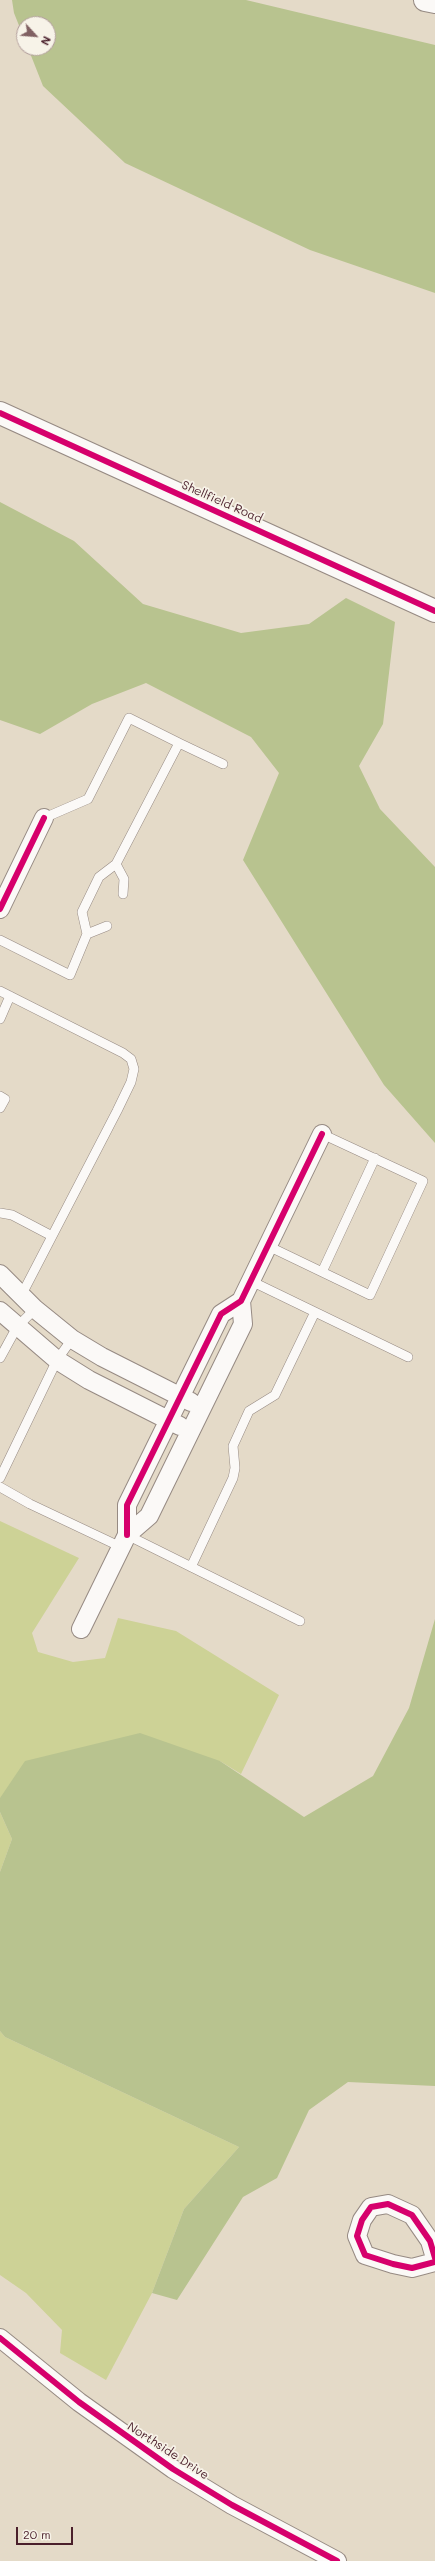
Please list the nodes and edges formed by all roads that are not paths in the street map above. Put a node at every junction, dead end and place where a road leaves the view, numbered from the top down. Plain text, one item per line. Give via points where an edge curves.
1 (425, 0) edge
2 (435, 2) edge
3 (0, 413) edge
4 (435, 611) edge
5 (179, 743) junction
6 (223, 764) dead end
7 (44, 818) joint
8 (116, 864) junction
9 (123, 894) dead end
10 (0, 909) edge
11 (107, 926) dead end
12 (87, 934) junction
13 (0, 940) edge
14 (0, 991) edge
15 (10, 996) junction
16 (0, 1018) edge
17 (0, 1096) edge
18 (0, 1108) edge
19 (322, 1134) joint
20 (375, 1158) junction
21 (0, 1213) edge
22 (52, 1236) junction
23 (268, 1246) junction
24 (322, 1272) junction
25 (0, 1274) edge
26 (251, 1281) junction
27 (21, 1296) junction
28 (241, 1301) junction
29 (35, 1309) junction
30 (0, 1311) edge
31 (315, 1312) junction
32 (17, 1327) junction
33 (72, 1338) junction
34 (2, 1348) edge
35 (408, 1357) dead end
36 (0, 1358) edge
37 (57, 1360) junction
38 (180, 1397) junction
39 (202, 1408) junction
40 (169, 1421) junction
41 (190, 1432) junction
42 (0, 1478) edge
43 (0, 1487) edge
44 (124, 1541) junction
45 (191, 1567) junction
46 (300, 1621) dead end
47 (81, 1628) dead end
48 (435, 2258) edge
49 (435, 2262) edge
50 (0, 2338) edge
51 (337, 2561) edge

1 - 2 street
3 - 4 street, Shellfield Road
5 - 6 lane
5 - 7 lane via 129,718 88,799
5 - 8 lane
7 - 10 street
8 - 9 lane via 124,879
8 - 12 lane via 99,877 82,912
11 - 12 lane
12 - 13 lane via 70,974
14 - 15 lane
15 - 16 lane
15 - 22 lane via 123,1053 131,1059 134,1069 131,1082 117,1111
17 - 18 lane via 4,1099
19 - 20 lane
19 - 23 street
20 - 24 lane
20 - 24 lane via 423,1181 370,1295
21 - 22 lane via 12,1215
22 - 27 lane
23 - 24 lane
23 - 26 street
25 - 27 street
26 - 28 street
26 - 31 lane
27 - 29 street
28 - 38 street via 221,1314
28 - 39 street via 243,1324
29 - 32 lane
29 - 33 street
30 - 32 street
31 - 35 lane
31 - 45 lane via 275,1395 249,1411 233,1446 233,1478
32 - 34 lane
32 - 37 street
33 - 37 lane
33 - 38 street via 102,1357
34 - 36 lane
37 - 40 street via 89,1380
37 - 42 lane
38 - 39 street
38 - 40 street
39 - 41 street
40 - 41 street
40 - 44 street via 127,1505
41 - 44 street via 149,1516
43 - 44 lane via 30,1504
44 - 45 lane
44 - 47 street
45 - 46 lane
48 - 49 street via 430,2241 412,2216 388,2204 371,2207 362,2220 357,2236 365,2255 412,2268
50 - 51 street, Northside Drive via 79,2402 172,2469 232,2505

